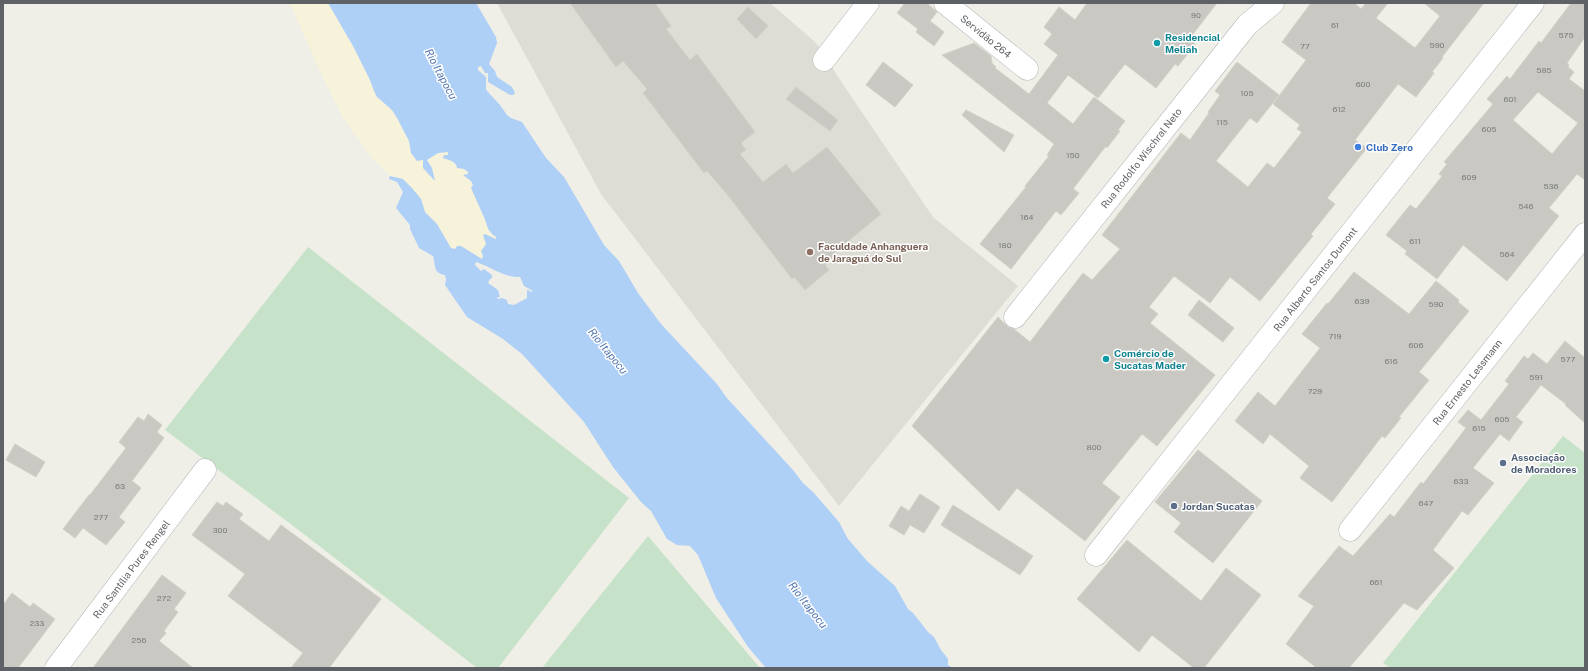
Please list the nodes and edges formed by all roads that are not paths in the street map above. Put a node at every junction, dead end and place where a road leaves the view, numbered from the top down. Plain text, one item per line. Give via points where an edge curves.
1 (868, 3) edge
2 (946, 3) edge
3 (1273, 3) edge
4 (1533, 3) edge
5 (824, 60) dead end
6 (1027, 68) dead end
7 (1585, 234) edge
8 (1015, 317) dead end
9 (205, 470) dead end
10 (1350, 530) dead end
11 (1096, 555) dead end
12 (56, 668) edge

1 - 5 street
2 - 6 street, Servidão 264
3 - 8 street, Rua Rodolfo Wischral Neto via 1247,25
4 - 11 street, Rua Alberto Santos Dumont
7 - 10 street, Rua Ernesto Lessmann
9 - 12 street, Rua Santília Pures Rengel

